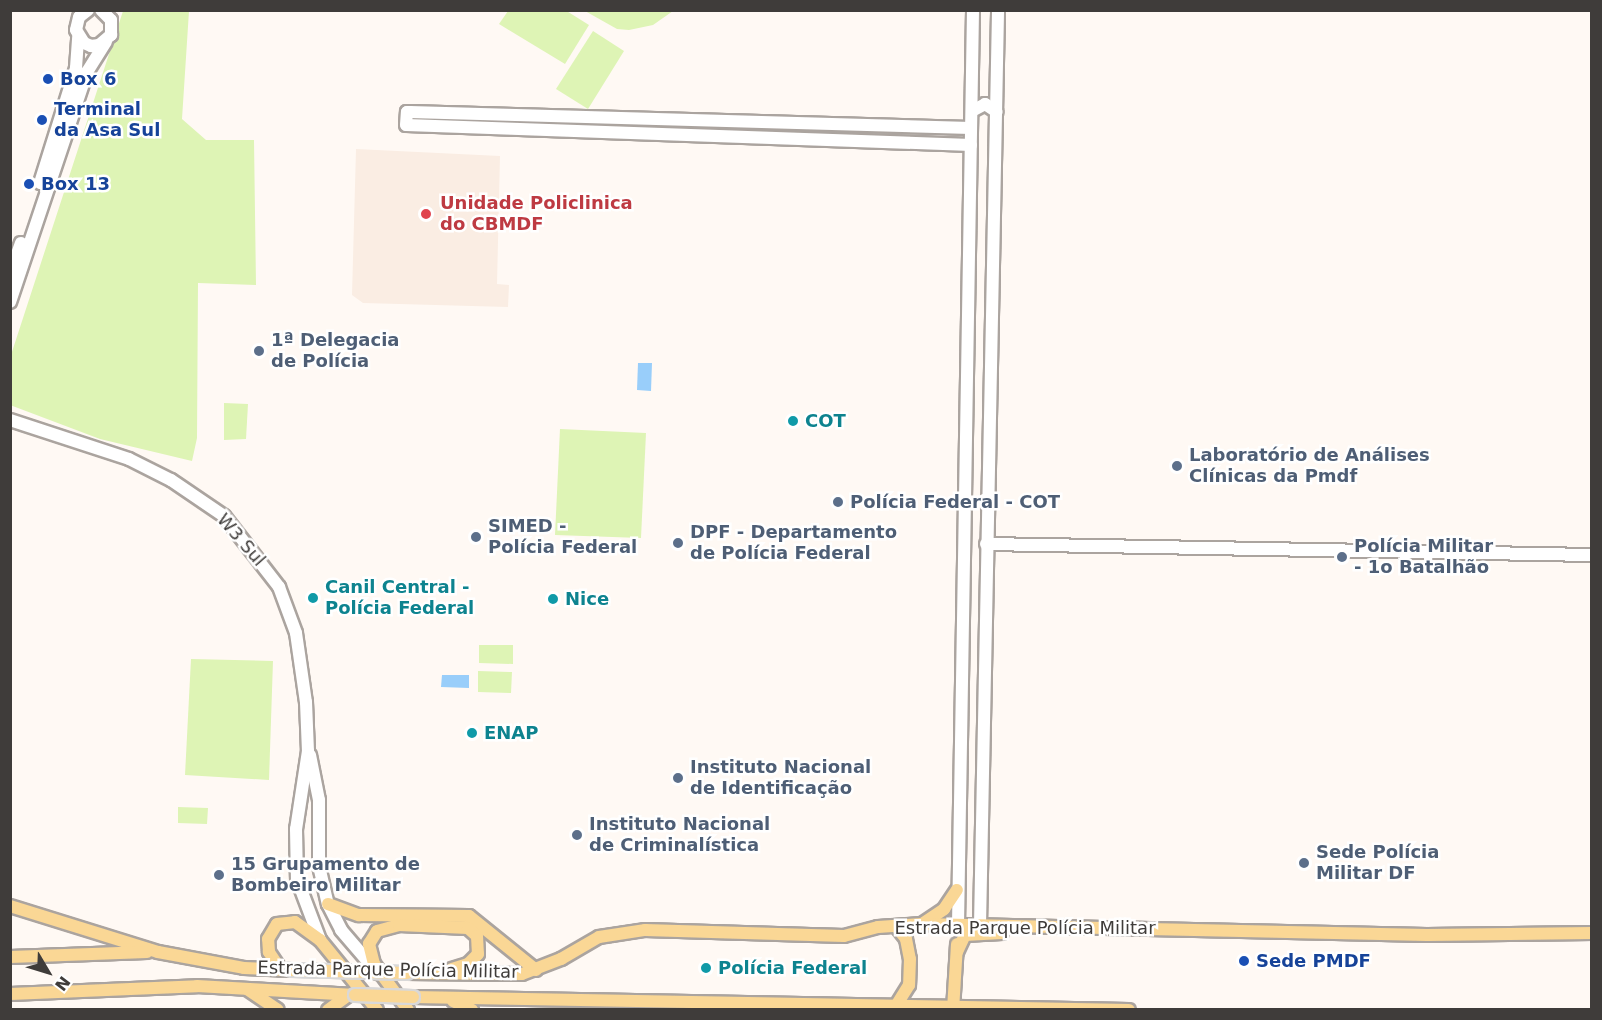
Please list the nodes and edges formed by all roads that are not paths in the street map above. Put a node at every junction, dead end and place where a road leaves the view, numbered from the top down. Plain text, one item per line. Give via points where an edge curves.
1 (88, 10) edge
2 (973, 10) edge
3 (998, 10) edge
4 (105, 12) edge
5 (78, 37) junction
6 (106, 41) junction
7 (972, 111) junction
8 (429, 112) junction
9 (997, 112) junction
10 (687, 121) junction
11 (806, 123) junction
12 (568, 124) junction
13 (428, 126) junction
14 (900, 126) junction
15 (971, 128) junction
16 (687, 134) junction
17 (805, 137) junction
18 (906, 142) junction
19 (971, 145) junction
20 (970, 233) junction
21 (992, 233) junction
22 (10, 273) edge
23 (10, 302) edge
24 (10, 420) edge
25 (965, 432) junction
26 (988, 434) junction
27 (986, 544) junction
28 (1592, 555) edge
29 (985, 608) junction
30 (962, 609) junction
31 (960, 697) junction
32 (983, 698) junction
33 (308, 751) junction
34 (957, 890) junction
35 (328, 904) junction
36 (10, 906) edge
37 (922, 924) junction
38 (957, 925) junction
39 (980, 925) junction
40 (896, 926) junction
41 (1132, 928) junction
42 (1592, 933) edge
43 (320, 940) junction
44 (158, 952) junction
45 (957, 952) junction
46 (10, 957) edge
47 (286, 970) junction
48 (536, 970) junction
49 (427, 973) junction
50 (379, 975) junction
51 (243, 987) junction
52 (10, 994) edge
53 (353, 994) junction
54 (437, 998) junction
55 (573, 999) junction
56 (897, 1004) junction
57 (700, 1006) edge
58 (713, 1006) edge
59 (373, 1007) edge
60 (921, 1007) edge
61 (953, 1008) edge
62 (1102, 1009) edge
63 (279, 1010) edge
64 (328, 1010) edge
65 (408, 1010) edge
66 (472, 1010) edge
67 (531, 1010) edge
68 (1129, 1010) edge

1 - 5 street via 76,23
2 - 7 street
3 - 9 street
4 - 6 street via 112,28
5 - 6 street via 91,46
5 - 22 street via 76,68
6 - 23 street via 87,72
7 - 9 street via 985,104
7 - 15 street
8 - 12 street
8 - 13 street
8 - 13 street via 407,112 406,125
9 - 21 street
10 - 11 street
10 - 12 street
10 - 16 street
11 - 14 street
11 - 17 street
12 - 13 street
12 - 16 street
14 - 15 street
14 - 18 street
15 - 19 street
16 - 17 street
17 - 18 street
18 - 19 street
19 - 20 street
20 - 21 street via 981,239
20 - 25 street
21 - 26 street
24 - 33 street, W3 Sul via 150,469 203,501 233,526 279,587 290,615 304,679
25 - 26 street via 977,426
25 - 30 street
26 - 27 street
27 - 28 street
27 - 29 street
29 - 30 street via 976,604
29 - 32 street
30 - 31 street
31 - 32 street via 973,704
31 - 34 street
32 - 39 street
33 - 35 street, W3 Sul via 320,800 319,866
33 - 43 street, W3 Sul via 296,829 296,869 301,896
34 - 37 main road via 944,909
34 - 38 street
35 - 48 main road via 359,915 469,916
35 - 50 street, W3 Sul via 341,930
36 - 44 main road, Estrada Parque Polícia Militar
37 - 38 main road, Estrada Parque Polícia Militar
37 - 40 main road, Estrada Parque Polícia Militar
38 - 39 main road, Estrada Parque Polícia Militar
38 - 45 main road
39 - 41 main road, Estrada Parque Polícia Militar
40 - 48 main road, Estrada Parque Polícia Militar via 844,936 645,930 612,933
40 - 56 main road via 906,939 910,958 909,986
41 - 42 main road, Estrada Parque Polícia Militar via 1427,935
41 - 45 main road via 1118,933 971,934 963,936
43 - 47 main road via 295,922 277,924 267,947
43 - 59 main road, W3 Sul
44 - 46 main road
44 - 47 main road, Estrada Parque Polícia Militar via 244,968
45 - 61 main road
47 - 49 main road, Estrada Parque Polícia Militar, bridge
48 - 49 main road, Estrada Parque Polícia Militar via 522,974
49 - 50 main road via 468,964 478,950 474,933 464,927 386,926 369,944
50 - 65 main road, W3 Sul
51 - 52 main road, Estrada Parque Polícia Militar
51 - 53 main road, Estrada Parque Polícia Militar
51 - 63 main road
53 - 54 main road, Estrada Parque Polícia Militar, bridge
53 - 64 main road
54 - 55 main road, Estrada Parque Polícia Militar
54 - 66 main road via 461,1002
55 - 57 main road, Estrada Parque Polícia Militar
55 - 67 main road
56 - 58 main road, Estrada Parque Polícia Militar
56 - 60 main road, Estrada Parque Polícia Militar
57 - 58 main road, Estrada Parque Polícia Militar
60 - 61 main road, Estrada Parque Polícia Militar
61 - 62 main road, Estrada Parque Polícia Militar
62 - 68 main road, Estrada Parque Polícia Militar

